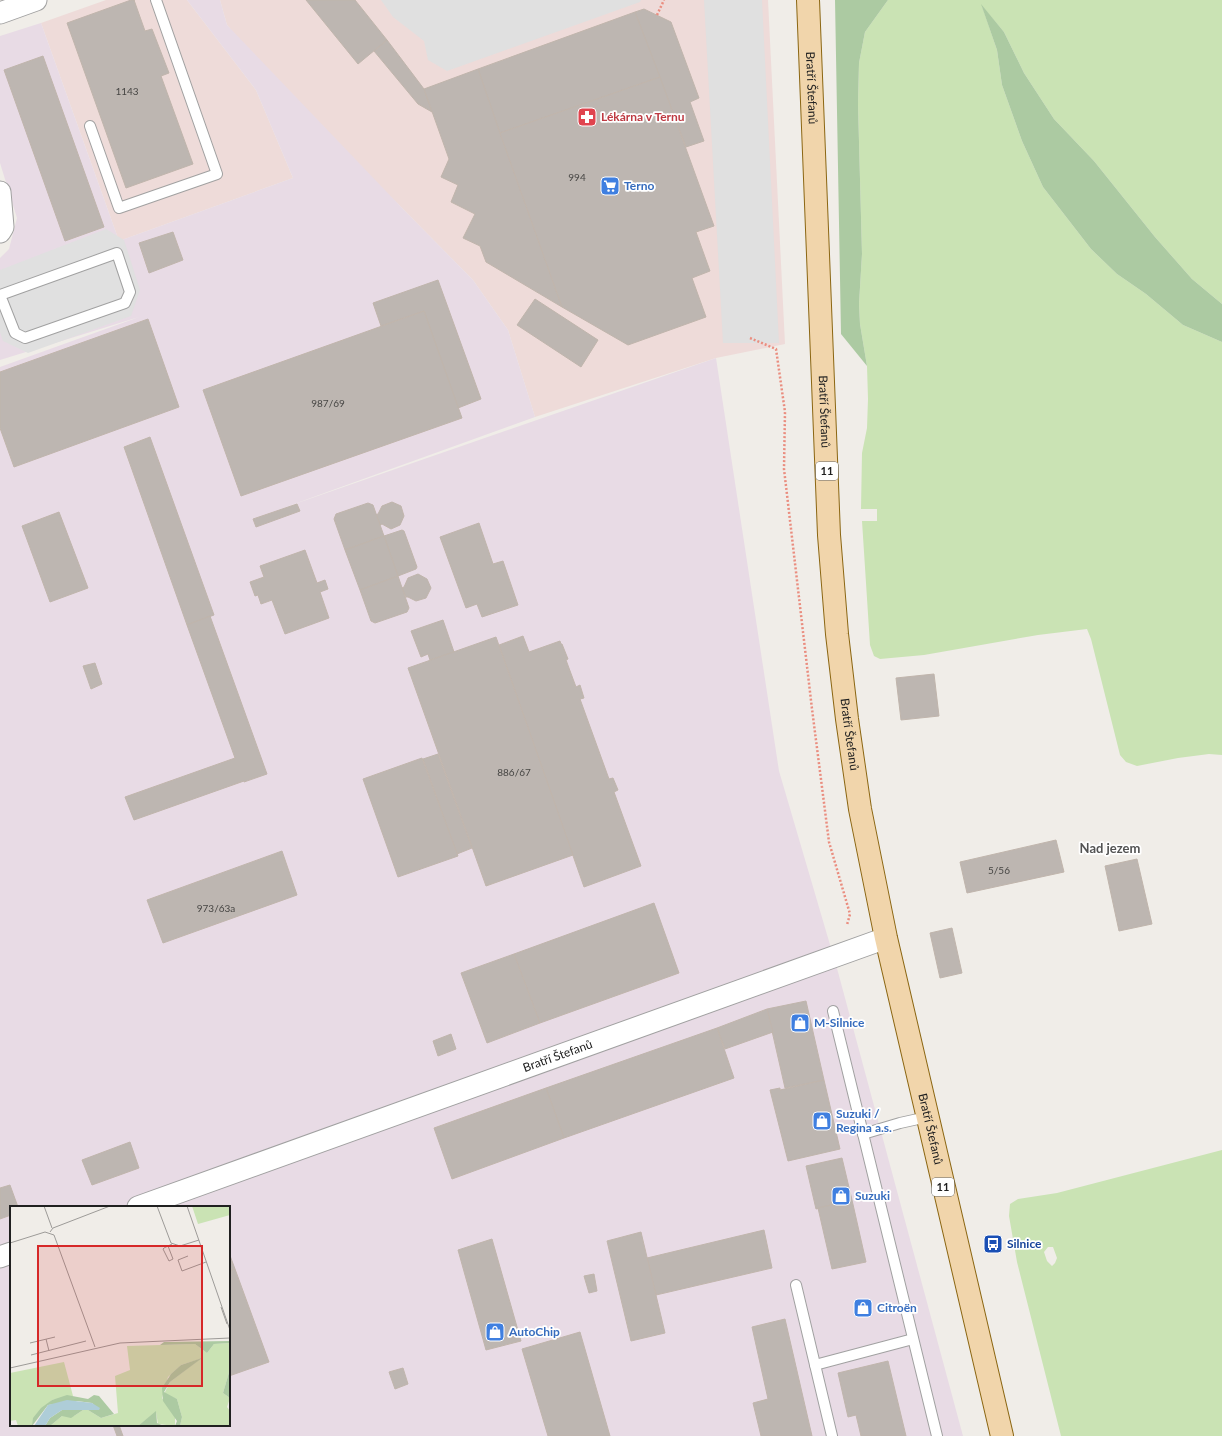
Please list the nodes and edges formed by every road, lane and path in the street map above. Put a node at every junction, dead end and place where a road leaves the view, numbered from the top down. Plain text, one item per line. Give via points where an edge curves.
1 (36, 0) edge
2 (156, 0) edge
3 (664, 0) edge
4 (808, 0) edge
5 (0, 13) edge
6 (657, 15) dead end
7 (90, 126) dead end
8 (0, 192) edge
9 (0, 232) edge
10 (0, 295) edge
11 (750, 338) dead end
12 (842, 927) dead end
13 (886, 938) junction
14 (833, 1011) dead end
15 (927, 1117) junction
16 (863, 1134) junction
17 (141, 1206) edge
18 (10, 1253) edge
19 (0, 1257) edge
20 (796, 1285) dead end
21 (913, 1339) junction
22 (815, 1365) junction
23 (832, 1436) edge
24 (937, 1436) edge
25 (1002, 1436) edge

1 - 5 street
2 - 7 lane via 216,174 118,208
3 - 6 path
4 - 13 main road, Bratří Štefanů / 11 via 825,441 837,634 860,809
8 - 9 street via 3,227
10 - 10 lane via 14,333 25,338 124,303 130,292 117,253
11 - 12 path via 776,349 785,412 784,470 829,842 850,914 848,925
13 - 15 main road, Bratří Štefanů / 11
13 - 17 street, Bratří Štefanů
14 - 16 lane
15 - 16 lane
15 - 25 main road, Bratří Štefanů / 11
16 - 21 lane
18 - 19 street
20 - 22 lane
21 - 22 lane
21 - 24 lane
22 - 23 lane

